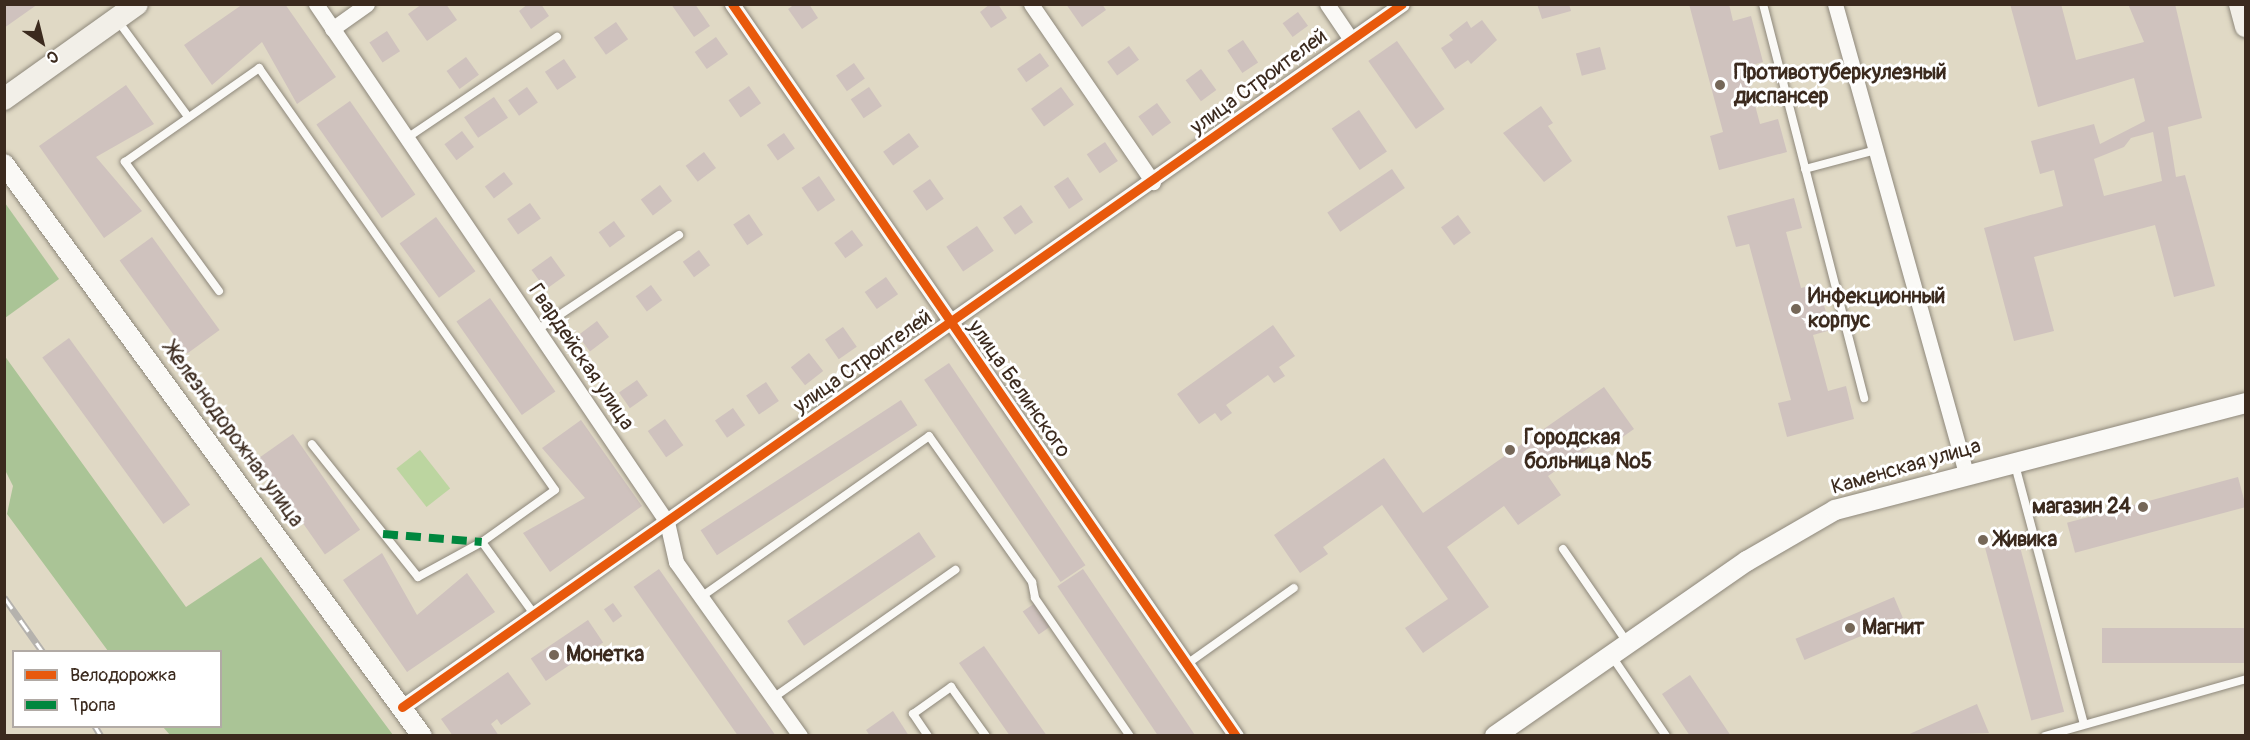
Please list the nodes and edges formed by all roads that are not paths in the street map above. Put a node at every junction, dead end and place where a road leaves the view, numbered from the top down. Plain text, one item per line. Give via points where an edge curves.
1 (137, 4) edge
2 (316, 4) edge
3 (367, 4) edge
4 (732, 4) edge
5 (1031, 4) edge
6 (1328, 4) edge
7 (1402, 4) edge
8 (1763, 4) edge
9 (1835, 4) edge
10 (2240, 4) edge
11 (117, 19) junction
12 (2246, 26) edge
13 (333, 29) junction
14 (557, 37) dead end
15 (1350, 38) junction
16 (4, 99) edge
17 (186, 114) junction
18 (407, 138) junction
19 (1876, 150) junction
20 (4, 164) edge
21 (1805, 169) junction
22 (1153, 182) junction
23 (679, 235) dead end
24 (219, 291) dead end
25 (951, 322) junction
26 (537, 330) junction
27 (1863, 398) dead end
28 (2246, 403) edge
29 (312, 444) dead end
30 (2014, 463) junction
31 (1966, 474) junction
32 (668, 522) junction
33 (482, 542) junction
34 (1563, 549) dead end
35 (955, 570) dead end
36 (1294, 588) dead end
37 (701, 597) junction
38 (534, 615) junction
39 (1628, 643) junction
40 (1611, 655) junction
41 (1187, 664) junction
42 (2246, 679) edge
43 (773, 698) junction
44 (402, 707) junction
45 (2084, 724) junction
46 (422, 735) edge
47 (800, 735) edge
48 (928, 735) edge
49 (986, 735) edge
50 (1130, 735) edge
51 (1236, 735) edge
52 (1495, 735) edge
53 (1666, 735) edge
54 (2045, 735) edge

1 - 11 main road
2 - 13 street, Гвардейская улица
3 - 13 street
4 - 25 street, улица Белинского
5 - 22 street
6 - 15 street
7 - 15 street, улица Строителей
8 - 21 lane
9 - 19 street
10 - 12 main road
11 - 16 main road
11 - 17 lane
13 - 18 street, Гвардейская улица
14 - 18 lane
15 - 22 street, улица Строителей
17 - 24 lane via 126,162
17 - 33 lane via 259,68 555,490
18 - 26 street, Гвардейская улица
19 - 21 lane
19 - 31 street
20 - 44 street, Железнодорожная улица
21 - 27 lane
22 - 25 street, улица Строителей
23 - 26 lane
25 - 32 street, улица Строителей
25 - 41 street, улица Белинского
26 - 32 street, Гвардейская улица
28 - 30 street, Каменская улица
29 - 33 lane via 418,577
30 - 31 street, Каменская улица
30 - 45 lane
31 - 39 street, Каменская улица via 1835,510 1747,561
32 - 37 street, Гвардейская улица via 676,562
32 - 38 street, улица Строителей
33 - 38 lane
34 - 39 lane
35 - 43 lane
36 - 41 lane
37 - 43 street, Гвардейская улица
37 - 50 lane via 929,436 1032,582 1035,598
38 - 44 street, улица Строителей
39 - 40 street, Каменская улица
40 - 52 street, Каменская улица
40 - 53 lane
41 - 51 street, улица Белинского
42 - 45 lane
43 - 47 street, Гвардейская улица
44 - 46 street, Железнодорожная улица
45 - 54 lane
48 - 49 lane via 913,714 951,687

